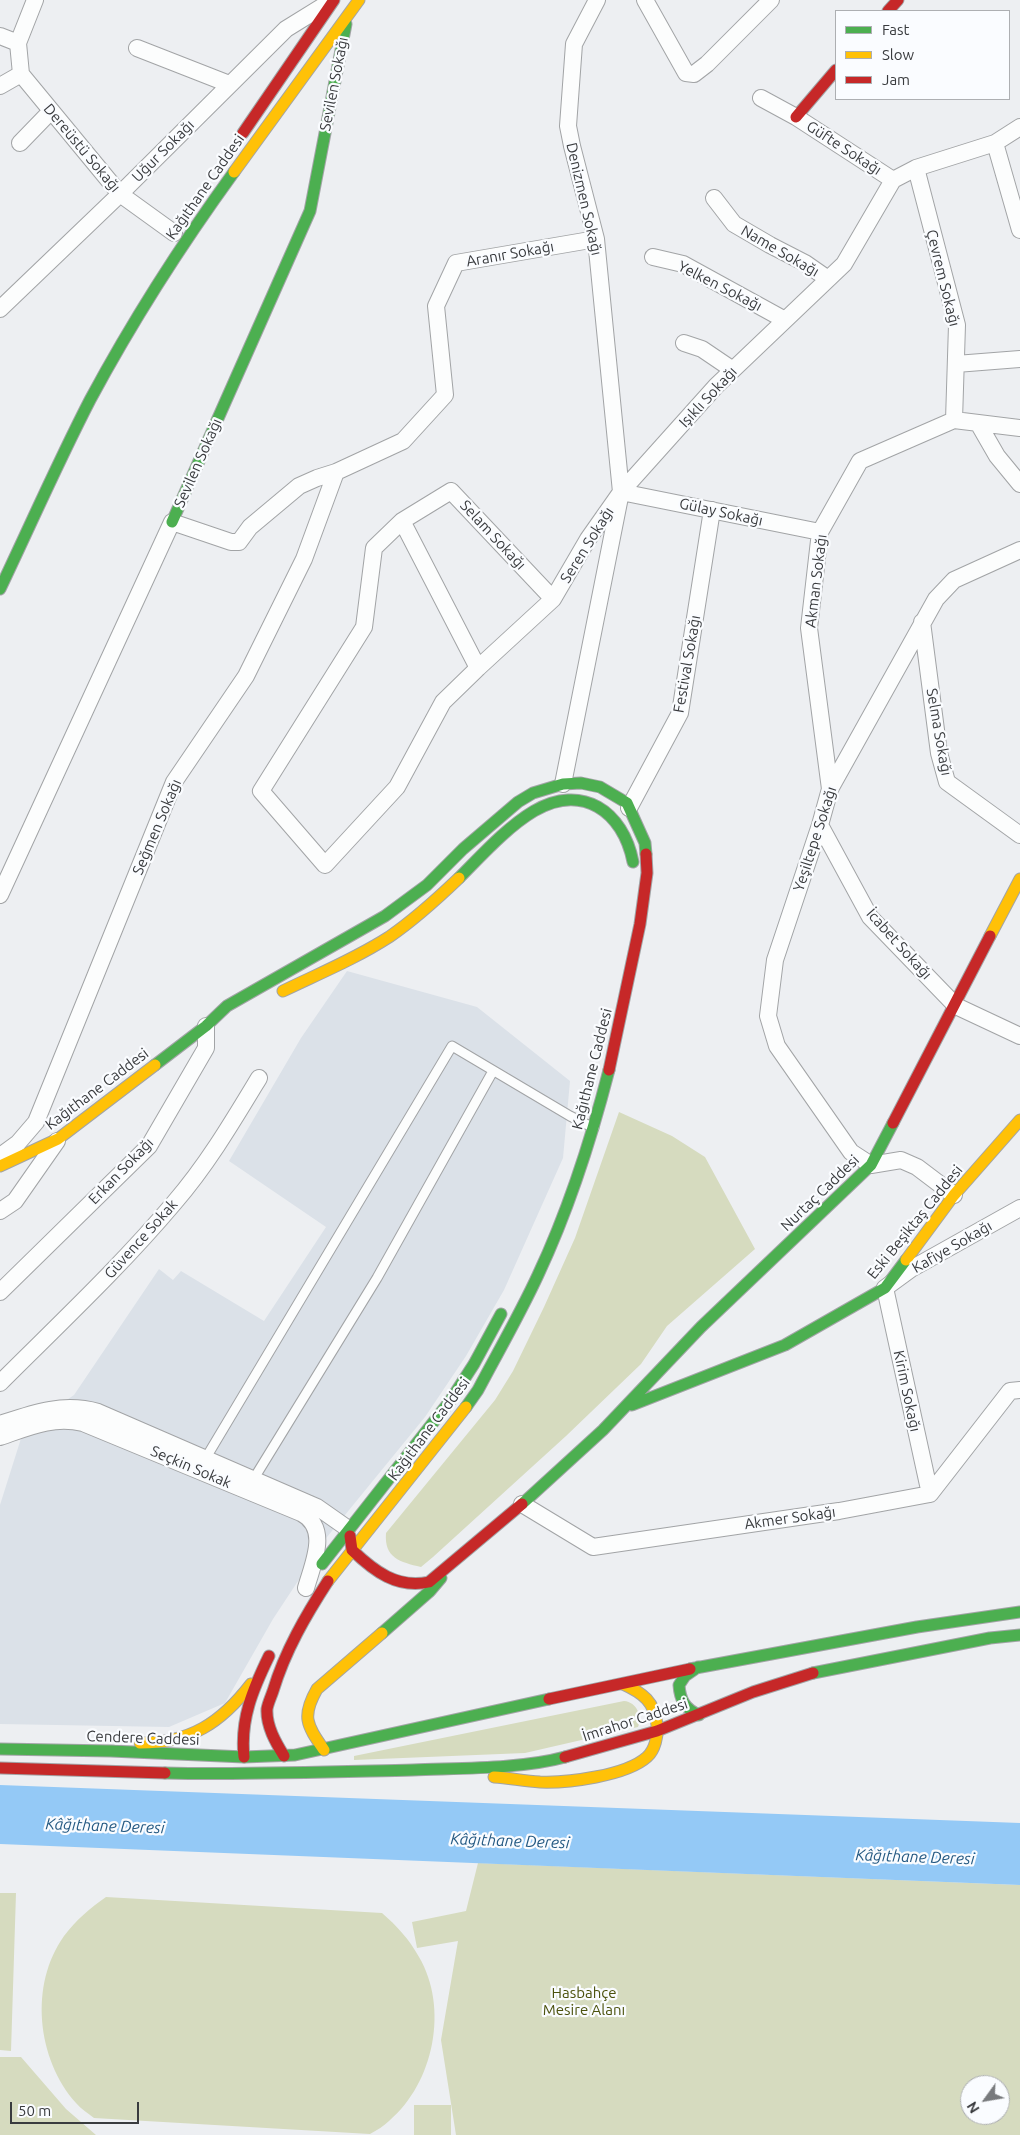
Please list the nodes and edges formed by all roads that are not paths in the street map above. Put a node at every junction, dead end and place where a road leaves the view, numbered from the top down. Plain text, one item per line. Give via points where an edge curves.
1 (35, 0) edge
2 (333, 0) edge
3 (359, 0) edge
4 (597, 0) edge
5 (645, 0) edge
6 (771, 0) edge
7 (898, 0) edge
8 (889, 10) edge
9 (348, 15) junction
10 (0, 36) edge
11 (18, 43) junction
12 (137, 48) dead end
13 (835, 71) edge
14 (21, 74) junction
15 (229, 84) junction
16 (0, 86) edge
17 (761, 98) dead end
18 (52, 111) junction
19 (796, 117) junction
20 (1020, 127) edge
21 (20, 143) dead end
22 (995, 143) junction
23 (234, 145) dead end
24 (916, 168) junction
25 (893, 180) junction
26 (120, 194) junction
27 (714, 198) dead end
28 (192, 229) junction
29 (1020, 230) edge
30 (174, 233) joint
31 (596, 239) junction
32 (653, 258) dead end
33 (828, 279) junction
34 (0, 309) edge
35 (785, 320) junction
36 (684, 343) dead end
37 (1020, 359) edge
38 (97, 361) dead end
39 (956, 364) junction
40 (733, 370) junction
41 (90, 401) junction
42 (954, 420) junction
43 (978, 423) junction
44 (1020, 428) edge
45 (336, 472) junction
46 (1020, 484) edge
47 (621, 492) junction
48 (712, 510) junction
49 (402, 521) junction
50 (172, 522) junction
51 (820, 532) junction
52 (1020, 550) edge
53 (0, 589) edge
54 (553, 599) junction
55 (922, 622) junction
56 (478, 668) junction
57 (563, 784) junction
58 (830, 789) junction
59 (564, 802) junction
60 (629, 808) junction
61 (618, 824) junction
62 (820, 825) junction
63 (1020, 836) edge
64 (632, 875) dead end
65 (1020, 879) edge
66 (0, 895) edge
67 (272, 996) dead end
68 (956, 1006) junction
69 (246, 1009) dead end
70 (206, 1026) junction
71 (1020, 1036) edge
72 (493, 1071) junction
73 (258, 1078) dead end
74 (1020, 1120) edge
75 (594, 1128) junction
76 (58, 1139) junction
77 (0, 1156) edge
78 (871, 1165) junction
79 (0, 1166) edge
80 (954, 1195) junction
81 (1020, 1208) edge
82 (0, 1211) edge
83 (885, 1288) junction
84 (0, 1292) edge
85 (506, 1304) dead end
86 (683, 1346) junction
87 (723, 1370) junction
88 (0, 1383) edge
89 (1020, 1390) edge
90 (626, 1408) junction
91 (0, 1424) edge
92 (0, 1436) edge
93 (201, 1464) junction
94 (253, 1480) junction
95 (930, 1494) junction
96 (522, 1504) junction
97 (347, 1528) junction
98 (352, 1550) junction
99 (450, 1566) junction
100 (376, 1571) junction
101 (385, 1586) dead end
102 (301, 1594) joint
103 (391, 1609) dead end
104 (1020, 1612) edge
105 (1020, 1635) edge
106 (376, 1638) junction
107 (272, 1649) dead end
108 (265, 1664) junction
109 (698, 1667) junction
110 (623, 1684) junction
111 (699, 1715) junction
112 (657, 1731) junction
113 (0, 1749) edge
114 (324, 1750) junction
115 (111, 1751) junction
116 (284, 1756) junction
117 (244, 1757) junction
118 (0, 1768) edge
119 (438, 1769) junction
120 (250, 1775) junction

1 - 11 street
2 - 15 street, Uğur Sokağı via 286,29
2 - 23 main road, Kağıthane Caddesi
3 - 9 main road, Kağıthane Caddesi
4 - 31 street, Denizmen Sokağı via 574,44 568,126
5 - 6 street via 686,72 694,74
7 - 8 main road
9 - 28 main road, Kağıthane Caddesi
9 - 50 main road, Sevilen Sokağı via 310,211
10 - 11 street
11 - 14 street
12 - 15 street
13 - 19 main road
14 - 16 street
14 - 18 street, Dereüstü Sokağı
15 - 26 street, Uğur Sokağı
17 - 19 street
18 - 21 street
18 - 26 street, Dereüstü Sokağı
19 - 25 street, Güfte Sokağı
20 - 22 street
22 - 24 street
22 - 29 street
24 - 25 street
24 - 39 street, Çevrem Sokağı via 957,325
25 - 33 street, Işıklı Sokağı via 844,264
26 - 30 street, Dereüstü Sokağı
26 - 34 street, Uğur Sokağı
27 - 33 street, Name Sokağı via 734,224
28 - 30 main road
28 - 41 main road, Kağıthane Caddesi via 152,291
31 - 45 street, Aranır Sokağı via 456,264 436,306 445,395 403,441
31 - 47 street, Denizmen Sokağı
32 - 35 street, Yelken Sokağı via 683,264
33 - 35 street, Işıklı Sokağı
35 - 40 street, Işıklı Sokağı
36 - 40 street via 702,350
37 - 39 street
38 - 41 main road, Kağıthane Caddesi
39 - 42 street, Çevrem Sokağı
40 - 47 street, Işıklı Sokağı
41 - 53 main road, Kağıthane Caddesi
42 - 43 street
42 - 51 street, Akman Sokağı via 860,461
43 - 44 street
43 - 46 street via 997,456
45 - 50 street via 299,486 250,527 239,542
45 - 77 street, Seğmen Sokağı via 304,559 246,676 174,782 36,1122 18,1143
47 - 48 street, Gülay Sokağı
47 - 54 street, Seren Sokağı via 588,539
47 - 57 street
48 - 51 street, Gülay Sokağı
48 - 60 street, Festival Sokağı via 680,713
49 - 54 street, Selam Sokağı via 451,491
49 - 56 street
49 - 56 street, Seren Sokağı via 374,548 364,627 261,791 325,865 397,787 443,702
50 - 66 street, Sevilen Sokağı
51 - 58 street, Akman Sokağı via 809,628
52 - 55 street, Yeşiltepe Sokağı via 954,580 936,599
54 - 56 street, Seren Sokağı
55 - 58 street, Yeşiltepe Sokağı
55 - 63 street, Selma Sokağı via 939,753 947,782
57 - 59 main road
57 - 60 main road, Kağıthane Caddesi via 600,787
57 - 70 main road, Kağıthane Caddesi via 533,793 518,802 408,900 349,938 227,1006
58 - 62 street, Yeşiltepe Sokağı
59 - 61 main road via 579,801 601,807
59 - 67 main road via 536,810 520,821 401,929
60 - 61 main road
60 - 75 main road, Kağıthane Caddesi via 645,843 646,873 640,924
61 - 64 main road via 630,847
62 - 68 street, İcabet Sokağı via 870,917
62 - 78 street, Yeşiltepe Sokağı via 775,960 768,1016 783,1054 851,1152
65 - 68 main road, Nurtaç Caddesi
68 - 71 street
68 - 78 main road, Nurtaç Caddesi
69 - 70 main road, Kağıthane Caddesi
70 - 76 main road, Kağıthane Caddesi
70 - 84 street, Erkan Sokağı via 206,1048 149,1146
72 - 75 lane
72 - 93 lane via 452,1046
72 - 94 lane via 377,1278
73 - 88 street, Güvence Sokak via 217,1148 175,1202 108,1276
74 - 80 main road, Eski Beşiktaş Caddesi
75 - 98 main road, Kağıthane Caddesi via 567,1207 494,1364 457,1420
76 - 79 main road, Kağıthane Caddesi
76 - 82 street via 15,1201
78 - 80 street via 901,1160 917,1167
78 - 86 main road, Nurtaç Caddesi
80 - 83 main road, Eski Beşiktaş Caddesi
81 - 83 street, Kafiye Sokağı via 912,1268
83 - 87 main road, Eski Beşiktaş Caddesi via 785,1345
83 - 95 street, Kirim Sokağı
85 - 97 main road, Kağıthane Caddesi via 443,1411
86 - 87 main road via 676,1361 684,1369
86 - 90 main road, Nurtaç Caddesi
87 - 90 main road, Eski Beşiktaş Caddesi
89 - 95 street via 1010,1391
90 - 96 main road, Nurtaç Caddesi
91 - 93 street, Seçkin Sokak via 56,1407 84,1408
92 - 93 street, Seçkin Sokak via 49,1421 73,1420
93 - 94 street, Seçkin Sokak
93 - 102 street, Seçkin Sokak via 309,1517 314,1524 318,1546
94 - 97 street, Seçkin Sokak via 316,1507
95 - 96 street, Akmer Sokağı via 839,1511 593,1547
96 - 99 main road, Nurtaç Caddesi
97 - 98 main road
97 - 102 main road, Kağıthane Caddesi
98 - 100 main road
98 - 116 main road, Kağıthane Caddesi via 304,1619 270,1697 268,1721
99 - 100 main road via 420,1585 395,1581
99 - 106 main road via 430,1590
100 - 101 main road
103 - 106 main road
104 - 109 main road via 917,1627
105 - 111 main road, İmrahor Caddesi via 820,1671 753,1692
106 - 114 main road via 317,1689 308,1704 307,1722
107 - 108 main road
108 - 115 main road via 234,1704 198,1732 172,1741 138,1744
108 - 117 main road via 243,1721 241,1742
109 - 110 main road
109 - 111 main road via 679,1685 685,1707
110 - 112 main road via 651,1701 655,1708
110 - 114 main road
111 - 112 main road, İmrahor Caddesi
112 - 119 main road, İmrahor Caddesi via 561,1758
112 - 119 main road via 652,1749 632,1766 568,1781 542,1782
113 - 115 main road, Cendere Caddesi
114 - 116 main road
115 - 117 main road, Cendere Caddesi
116 - 117 main road, Cendere Caddesi
117 - 120 main road
118 - 120 main road
119 - 120 main road, İmrahor Caddesi

